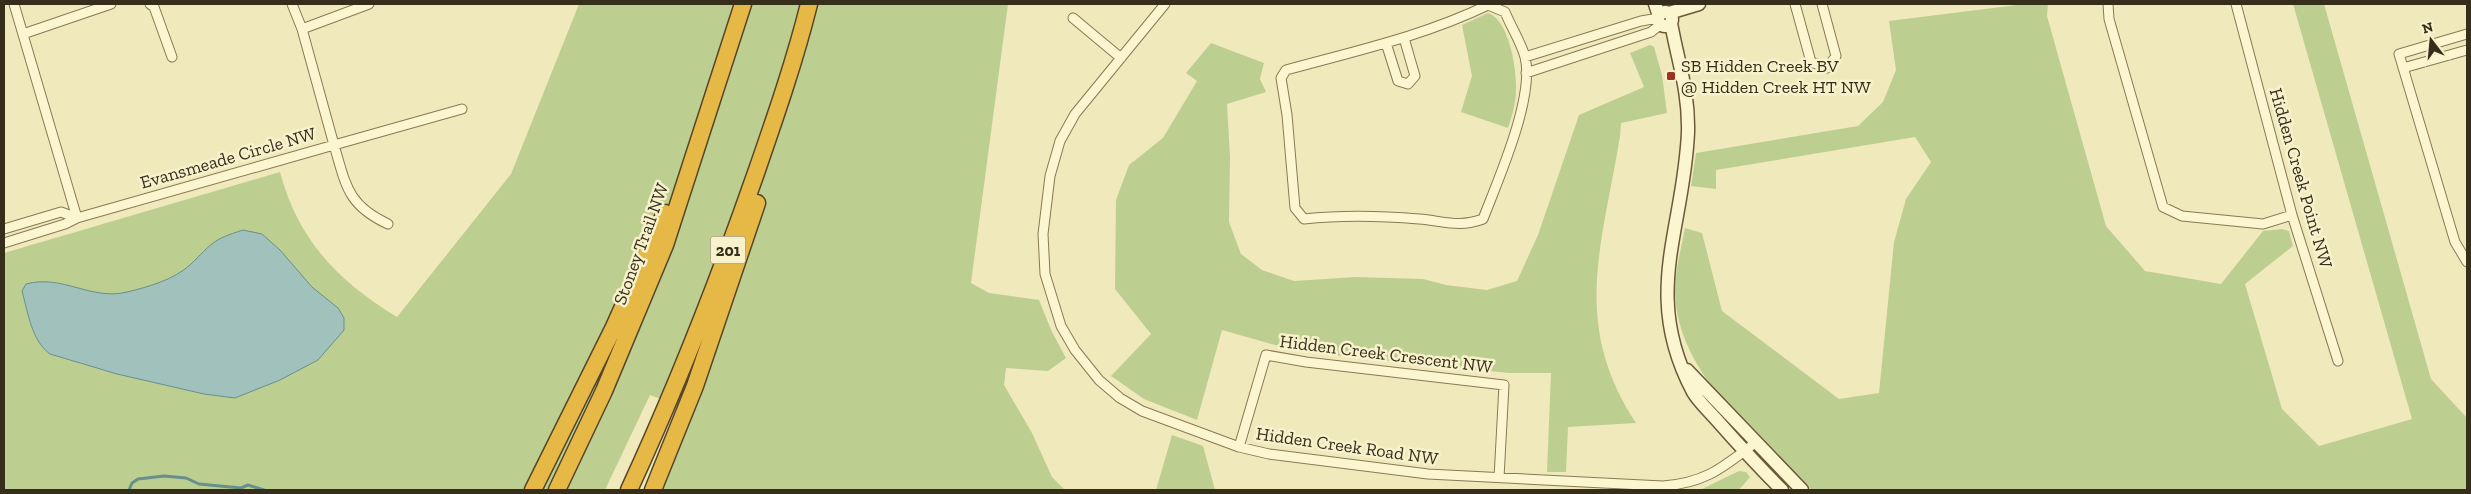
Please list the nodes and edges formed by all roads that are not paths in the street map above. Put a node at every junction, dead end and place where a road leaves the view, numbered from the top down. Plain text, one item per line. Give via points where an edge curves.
1 (14, 4) edge
2 (111, 4) edge
3 (150, 4) edge
4 (292, 4) edge
5 (370, 4) edge
6 (744, 4) edge
7 (809, 4) edge
8 (1165, 4) edge
9 (1795, 4) edge
10 (1822, 4) edge
11 (2108, 4) edge
12 (2236, 4) edge
13 (1697, 5) edge
14 (1664, 16) edge
15 (1073, 18) dead end
16 (302, 29) junction
17 (735, 32) junction
18 (23, 34) junction
19 (2467, 34) edge
20 (1404, 38) junction
21 (1386, 43) junction
22 (2467, 50) edge
23 (172, 57) dead end
24 (1525, 57) junction
25 (1121, 58) junction
26 (792, 65) junction
27 (2403, 68) junction
28 (1526, 73) junction
29 (462, 109) dead end
30 (334, 145) junction
31 (2292, 215) junction
32 (76, 218) junction
33 (388, 224) dead end
34 (4, 229) edge
35 (4, 242) edge
36 (2467, 262) edge
37 (2338, 361) dead end
38 (1680, 363) junction
39 (1755, 443) junction
40 (1238, 447) junction
41 (1744, 451) junction
42 (1499, 478) junction
43 (534, 487) edge
44 (557, 490) edge
45 (629, 490) edge
46 (652, 490) edge
47 (1782, 490) edge
48 (1802, 490) edge

1 - 18 street
2 - 18 street
3 - 23 street via 154,7
4 - 16 street, Evansmeade Circle NW
5 - 16 street
6 - 17 highway, Stoney Trail NW
7 - 26 highway, 201
8 - 25 street, Hidden Creek Road NW
9 - 10 street via 1811,62 1827,68 1836,56
11 - 31 street via 2109,19 2163,206 2182,216 2263,224
12 - 31 street, Hidden Creek Point NW
13 - 14 street
14 - 24 street
14 - 28 street via 1651,32
14 - 38 street via 1688,100 1684,164 1666,304 1670,332
15 - 25 street
16 - 30 street, Evansmeade Circle NW
17 - 43 highway via 659,227 614,327
17 - 44 highway, Stoney Trail NW via 665,245 604,391
18 - 32 street
19 - 27 street via 2399,54
20 - 21 street
20 - 21 street via 1415,76 1408,84 1398,81
20 - 24 street via 1456,21 1488,5 1505,12
21 - 28 street via 1286,70 1281,78 1295,208 1304,219 1328,216 1410,218 1468,225 1483,219 1520,117
22 - 27 street
24 - 28 street
25 - 40 street, Hidden Creek Road NW via 1075,114 1060,141 1050,176 1043,234 1045,274 1054,307 1075,350 1099,380 1120,398 1164,420
26 - 45 highway, 201 via 704,316
26 - 46 highway via 780,136 695,386
27 - 36 street via 2455,242
29 - 30 street
30 - 32 street, Evansmeade Circle NW
30 - 33 street via 352,197 369,215
31 - 37 street, Hidden Creek Point NW
32 - 34 street, Evansmeade Circle NW via 61,212
32 - 35 street, Evansmeade Circle NW
38 - 39 street
38 - 41 street via 1694,394
39 - 41 street, Hidden Creek Road NW
39 - 48 street
40 - 42 street, Hidden Creek Road NW via 1301,460
40 - 42 street, Hidden Creek Crescent NW via 1266,355 1504,385
41 - 42 street, Hidden Creek Road NW via 1701,479 1680,485
41 - 47 street

